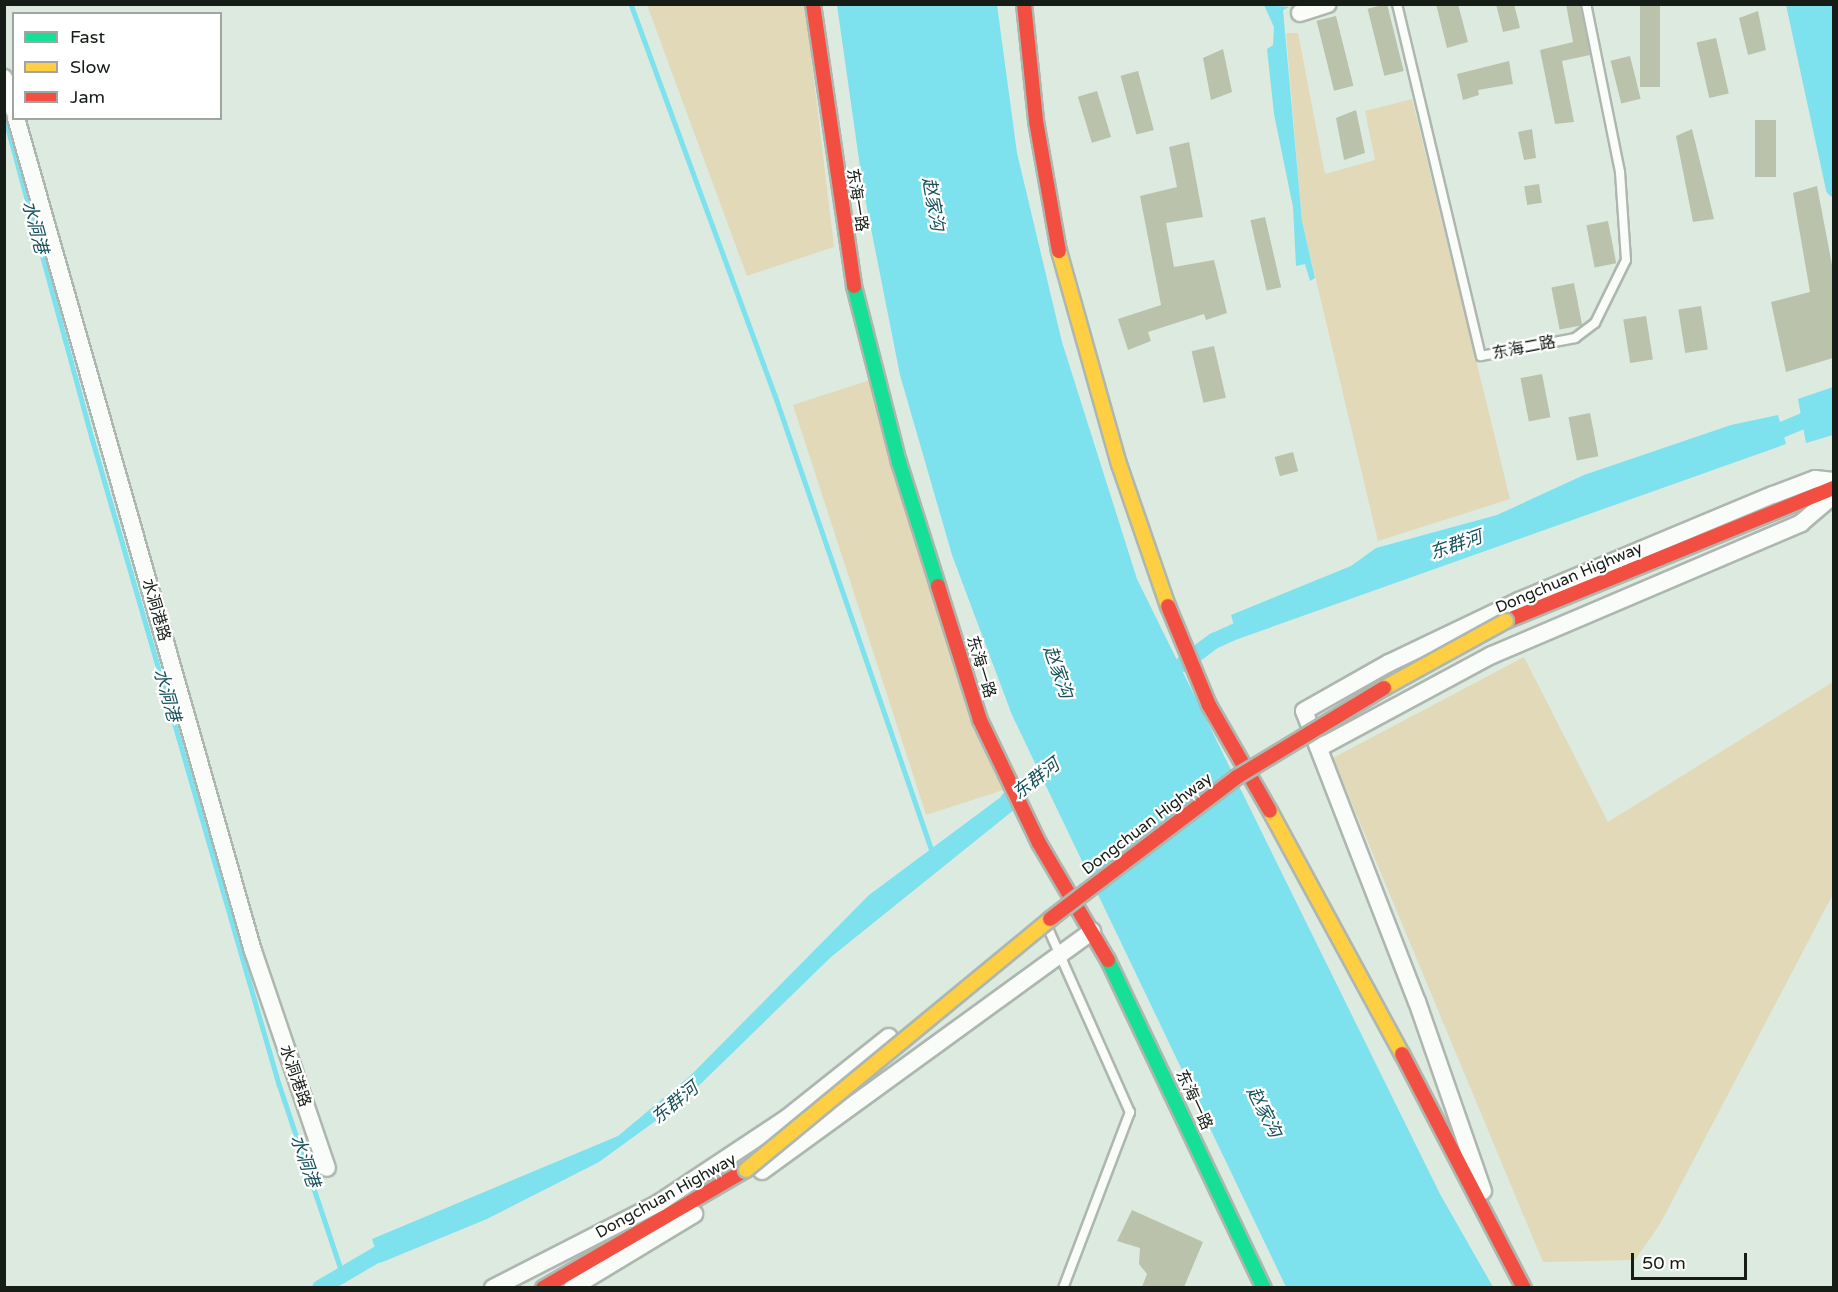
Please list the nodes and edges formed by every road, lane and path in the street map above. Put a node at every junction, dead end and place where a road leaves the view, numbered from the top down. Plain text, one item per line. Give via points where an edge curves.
1 (813, 4) edge
2 (1024, 4) edge
3 (1328, 4) edge
4 (1397, 4) edge
5 (1586, 4) edge
6 (1300, 13) dead end
7 (4, 78) edge
8 (12, 104) edge
9 (17, 120) edge
10 (1833, 481) edge
11 (1833, 488) edge
12 (1833, 495) edge
13 (1318, 748) junction
14 (1067, 885) junction
15 (1042, 914) junction
16 (1092, 931) junction
17 (1060, 955) junction
18 (327, 1168) dead end
19 (1506, 1254) junction
20 (493, 1287) edge
21 (543, 1287) edge
22 (572, 1287) edge
23 (1063, 1287) edge
24 (1264, 1287) edge
25 (1524, 1287) edge

1 - 14 street, 东海一路 via 854,285 899,462 980,720 1039,843
2 - 19 street via 1036,120 1064,277 1119,464 1172,617 1209,705 1330,915
3 - 6 street
4 - 5 lane, 东海二路 via 1481,356 1575,338 1594,323 1626,260 1620,172
7 - 8 street
9 - 18 street, 水洞港路 via 253,951
10 - 13 street via 1815,479 1519,601 1389,663 1304,711
11 - 21 street, Dongchuan Highway, bridge via 1506,621 1327,719 1237,777 1121,861 746,1170
12 - 13 street via 1801,523 1492,655
13 - 19 street via 1417,1002
14 - 15 street
14 - 16 street, 东海一路
15 - 17 lane
15 - 20 street via 787,1118 659,1203
16 - 17 street
16 - 24 street, 东海一路
17 - 22 street via 746,1183
17 - 23 lane via 1130,1112
19 - 25 street

